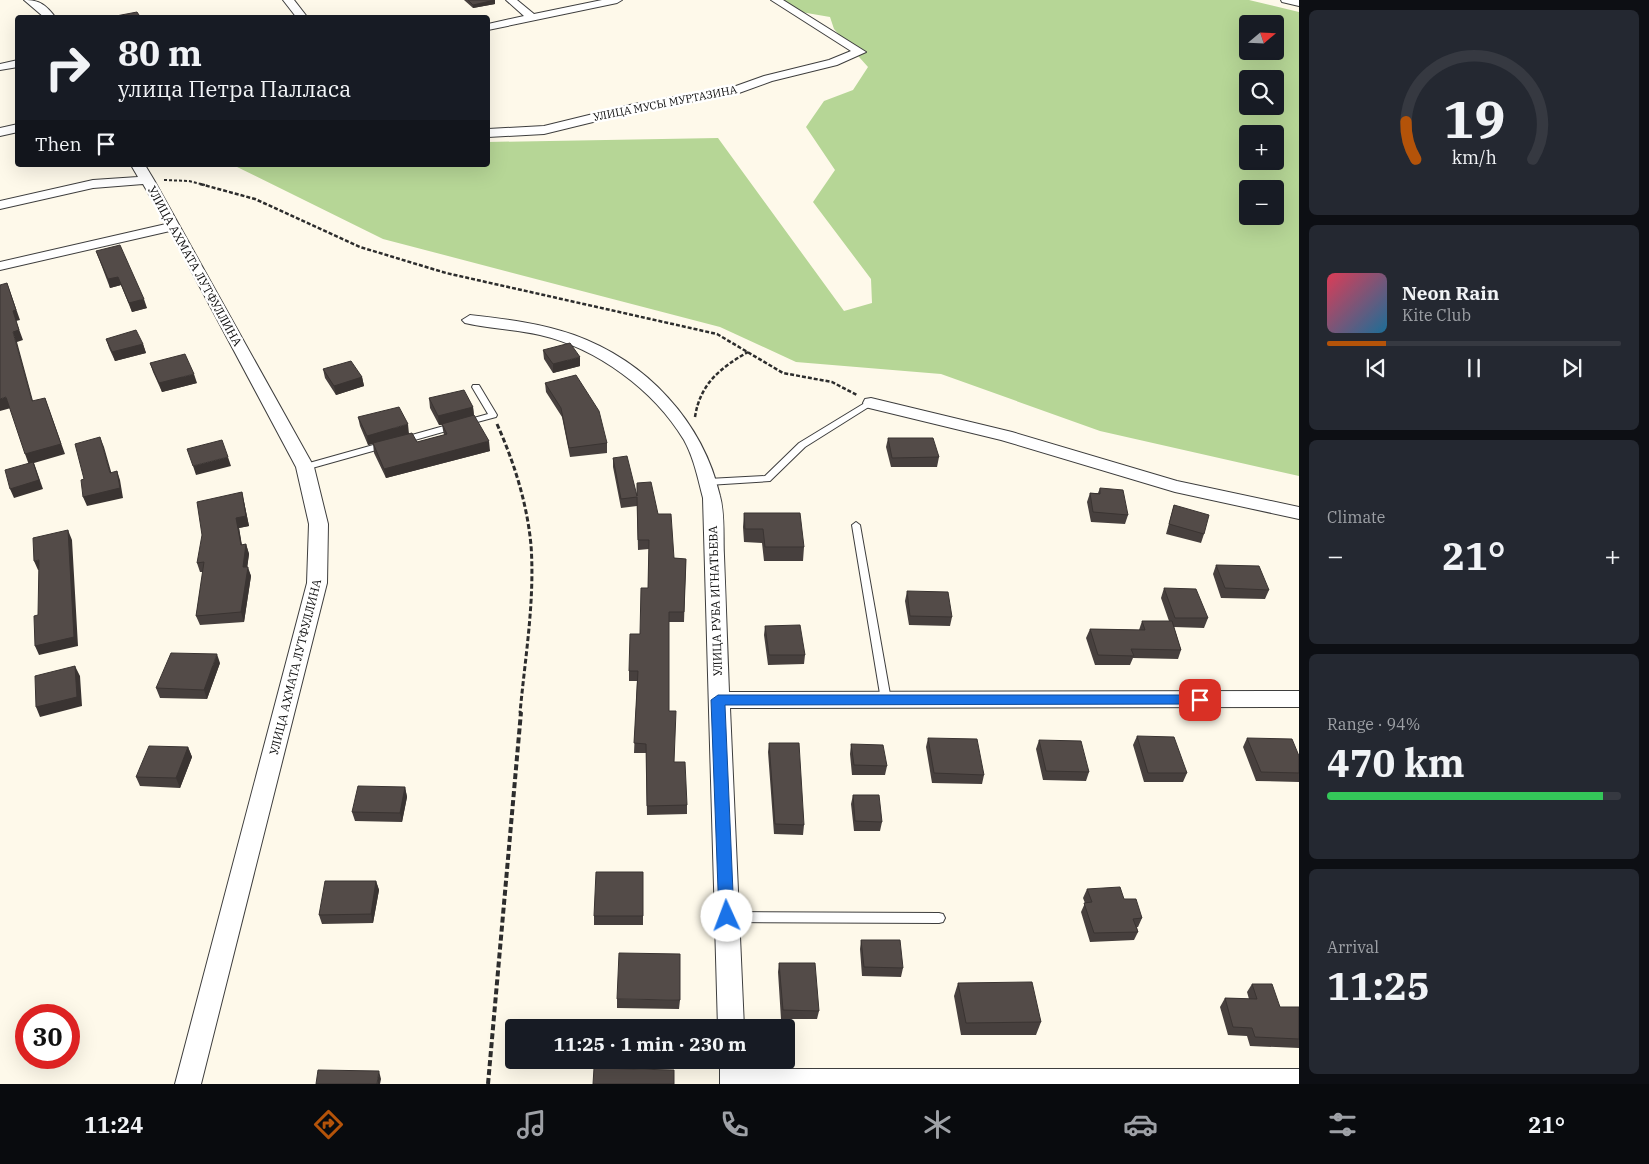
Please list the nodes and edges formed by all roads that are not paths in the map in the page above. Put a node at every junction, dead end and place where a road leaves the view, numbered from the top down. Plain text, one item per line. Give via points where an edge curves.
1 (29, 0) edge
2 (288, 0) edge
3 (511, 0) edge
4 (617, 0) edge
5 (776, 0) edge
6 (1286, 0) edge
7 (1299, 3) edge
8 (48, 15) edge
9 (300, 15) edge
10 (532, 18) junction
11 (490, 27) edge
12 (15, 64) edge
13 (0, 67) edge
14 (15, 129) edge
15 (0, 132) edge
16 (490, 134) edge
17 (142, 172) edge
18 (0, 205) edge
19 (174, 226) junction
20 (0, 266) edge
21 (470, 320) dead end
22 (476, 387) dead end
23 (871, 403) joint
24 (399, 441) edge
25 (389, 444) edge
26 (305, 467) junction
27 (708, 482) junction
28 (1299, 513) edge
29 (856, 525) dead end
30 (1299, 699) edge
31 (718, 700) junction
32 (886, 700) junction
33 (727, 916) junction
34 (939, 918) dead end
35 (731, 1019) edge
36 (733, 1075) edge
37 (1299, 1082) edge
38 (188, 1084) edge

1 - 8 street
2 - 9 street
3 - 10 street
4 - 10 street
5 - 16 street, УЛИЦА МУСЫ МУРТАЗИНА via 860,52 739,89 634,108 544,130
6 - 7 street
10 - 11 street
12 - 13 street
14 - 15 street
17 - 18 street
17 - 19 street, УЛИЦА АХМАТА ЛУТФУЛЛИНА
19 - 20 street
19 - 26 street, УЛИЦА АХМАТА ЛУТФУЛЛИНА
21 - 27 street, УЛИЦА РУБА ИГНАТЬЕВА via 498,323 582,344 648,387 694,442
22 - 24 lane via 493,415
23 - 27 lane via 802,445 767,479
23 - 28 street via 1006,436 1176,486
25 - 26 lane
26 - 38 street, УЛИЦА АХМАТА ЛУТФУЛЛИНА via 317,505 321,544 317,584
27 - 31 street, УЛИЦА РУБА ИГНАТЬЕВА via 712,498
29 - 32 lane
30 - 32 street
31 - 32 street
31 - 33 street, УЛИЦА РУБА ИГНАТЬЕВА
33 - 34 lane
33 - 35 street, УЛИЦА РУБА ИГНАТЬЕВА
36 - 37 street

